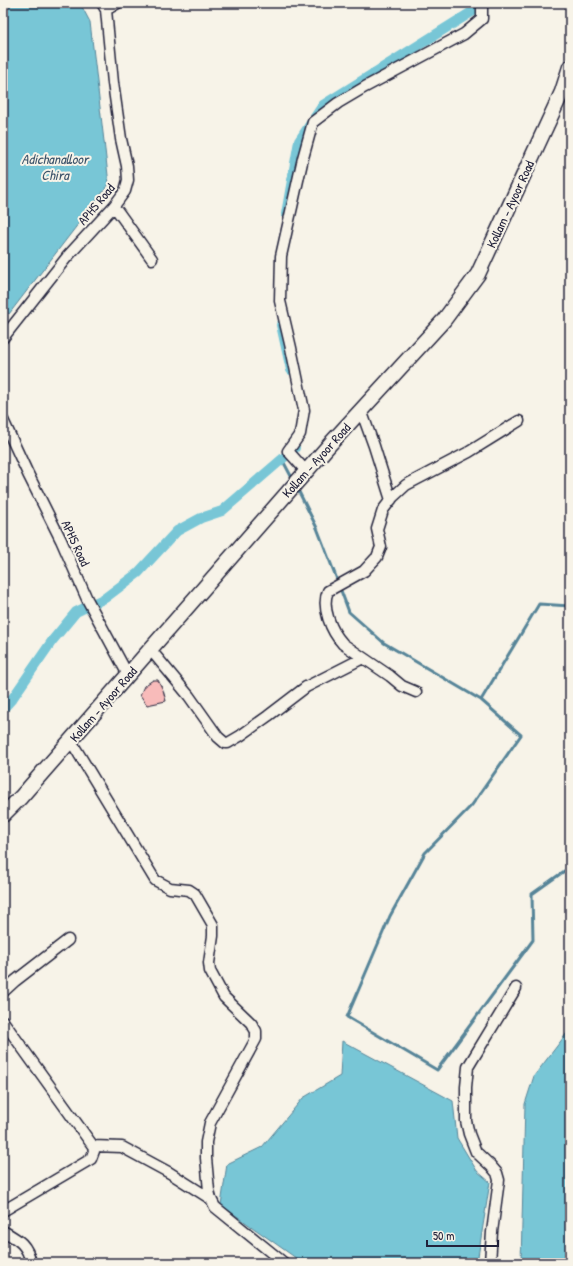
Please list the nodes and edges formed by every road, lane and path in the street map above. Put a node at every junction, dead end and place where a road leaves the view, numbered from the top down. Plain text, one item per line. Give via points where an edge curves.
1 (118, 3) edge
2 (482, 3) edge
3 (104, 6) edge
4 (570, 67) edge
5 (114, 206) junction
6 (152, 258) dead end
7 (3, 338) edge
8 (361, 410) junction
9 (3, 420) edge
10 (519, 421) dead end
11 (306, 471) junction
12 (391, 500) junction
13 (150, 649) junction
14 (363, 658) junction
15 (128, 675) junction
16 (416, 692) dead end
17 (71, 741) junction
18 (3, 815) edge
19 (68, 940) dead end
20 (516, 988) dead end
21 (3, 992) edge
22 (3, 1021) edge
23 (93, 1146) junction
24 (211, 1198) junction
25 (3, 1211) edge
26 (3, 1232) edge
27 (31, 1263) edge
28 (284, 1263) edge
29 (490, 1263) edge

1 - 3 street
2 - 11 street via 482,19 464,34 365,87 313,122 281,256 280,302 304,410 300,434 288,451
3 - 5 street, APHS Road via 112,83 128,180 126,191
4 - 8 main road, Kollam - Ayoor Road via 562,92 478,274 444,320
5 - 6 street
5 - 7 street, APHS Road via 66,258
8 - 11 main road, Kollam - Ayoor Road
8 - 12 street
9 - 15 street, APHS Road via 87,599
10 - 12 street via 469,452 406,485
11 - 13 main road, Kollam - Ayoor Road
12 - 14 street via 383,510 377,529 381,547 377,557 364,571 328,591 326,597 327,612 337,637
13 - 14 street via 225,743 245,732 306,687
13 - 15 main road, Kollam - Ayoor Road
14 - 16 street via 402,686
15 - 17 main road, Kollam - Ayoor Road
17 - 18 main road, Kollam - Ayoor Road
17 - 24 street via 155,880 170,888 189,890 195,894 213,926 210,971 224,997 256,1031 253,1047 210,1123 206,1158
19 - 21 street
20 - 29 street via 468,1067 466,1087 466,1121 469,1134 476,1152 497,1173 499,1180
22 - 23 street
23 - 24 street via 122,1148
23 - 25 street via 91,1159
24 - 28 street via 215,1208
26 - 27 street via 22,1243

